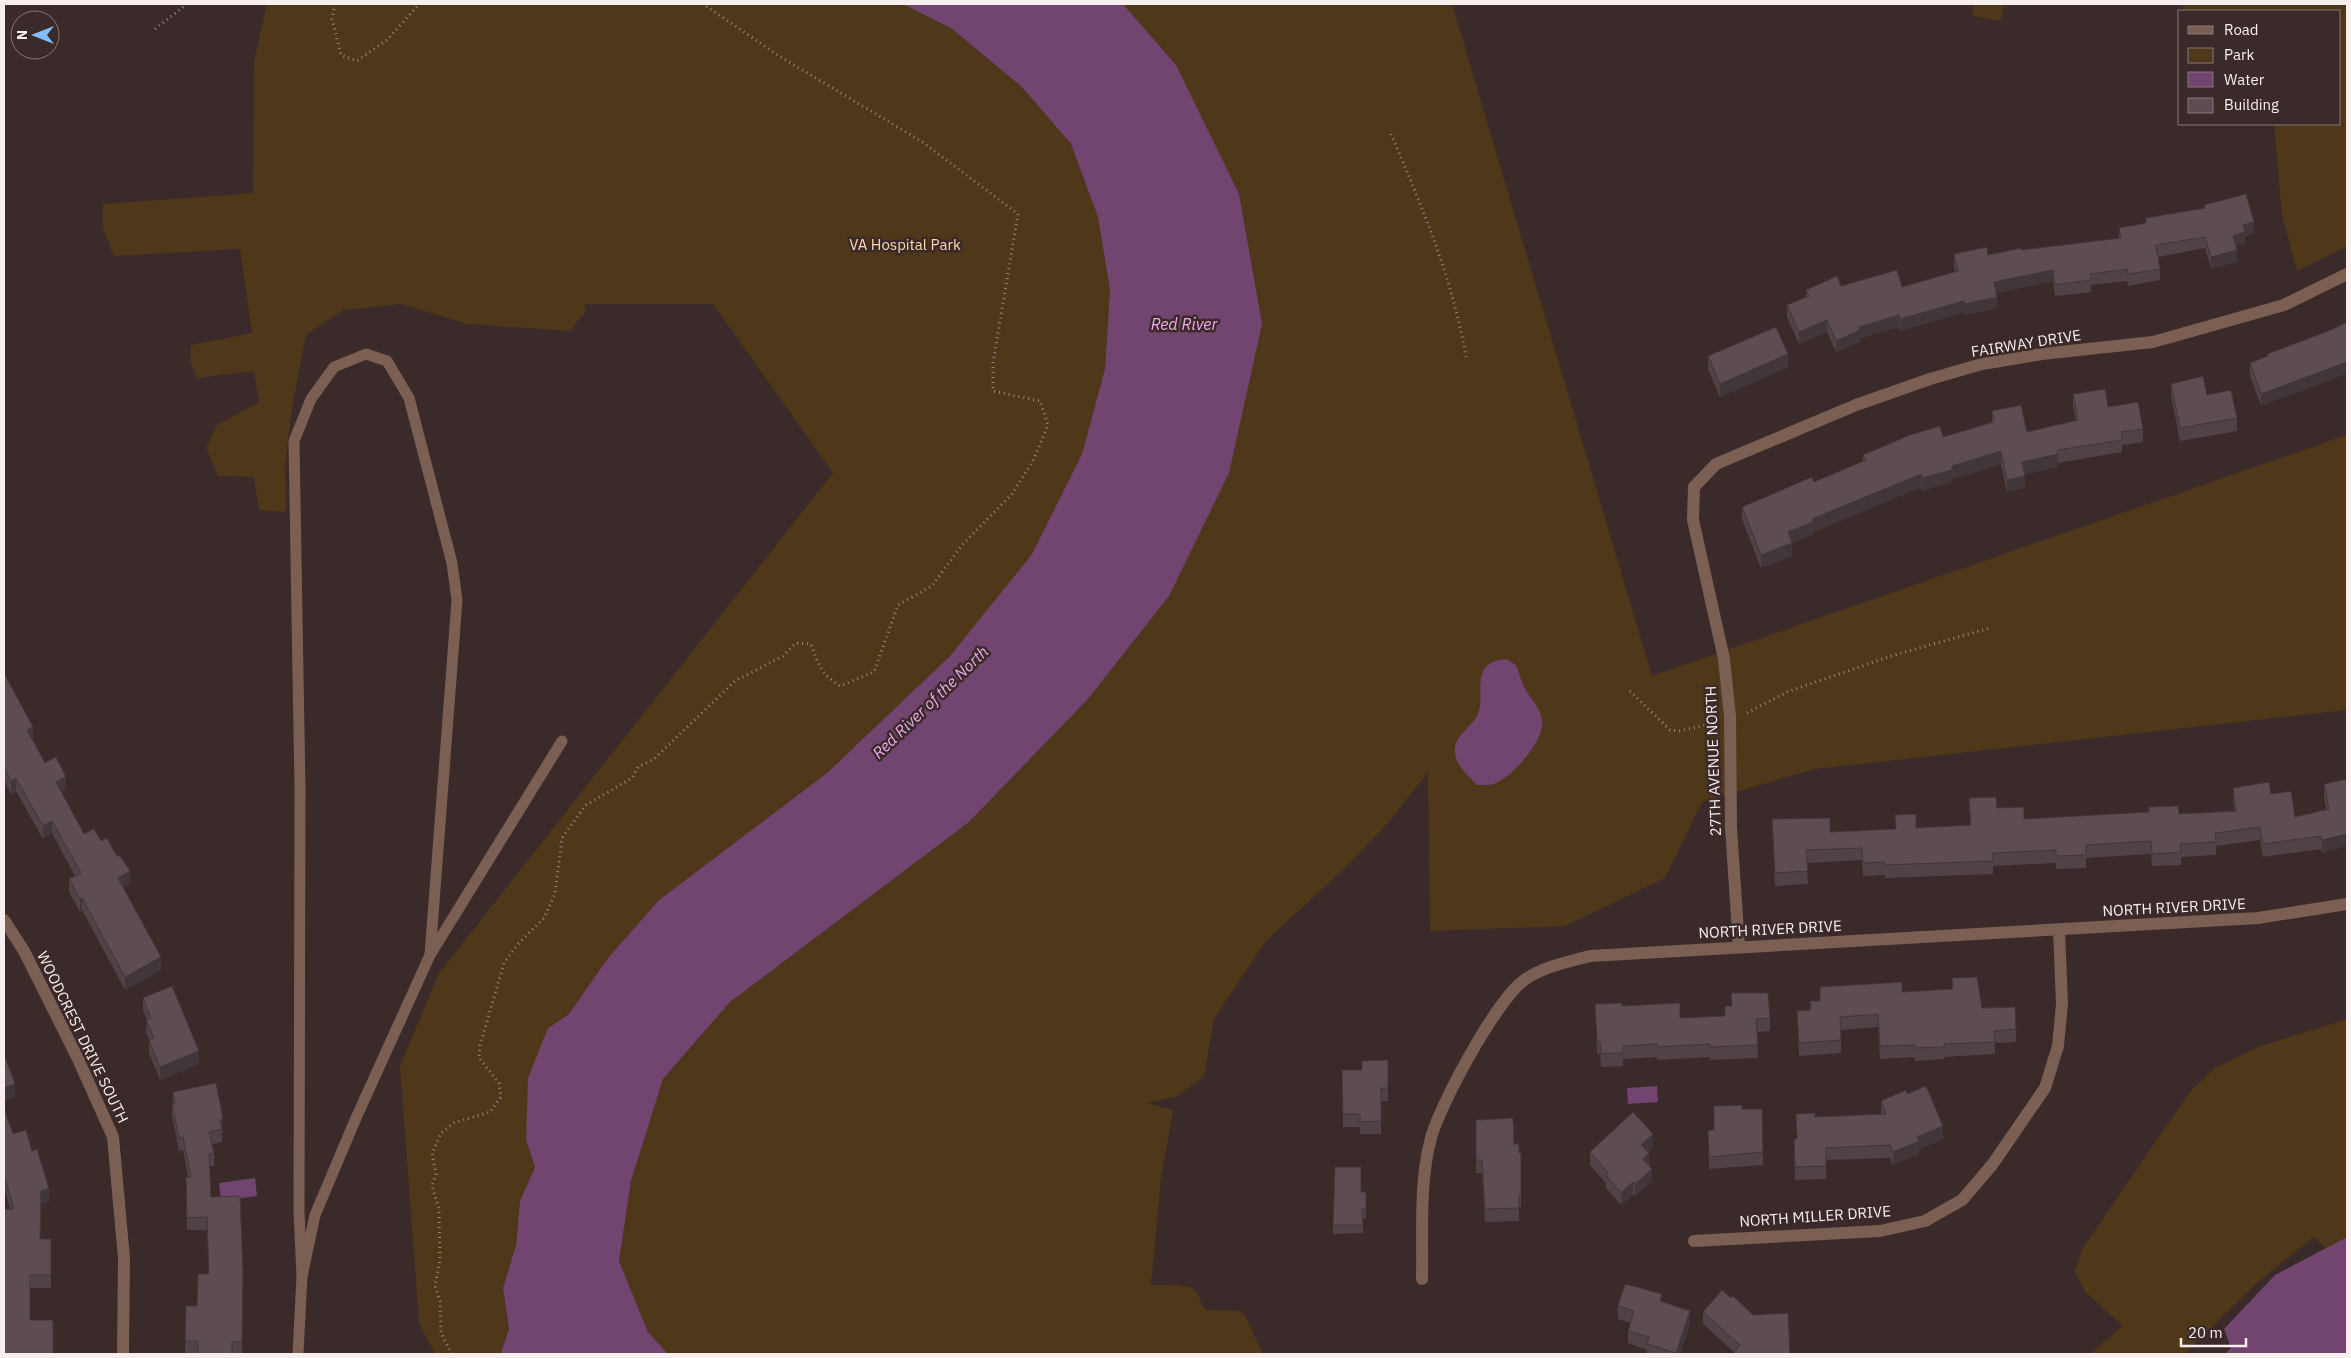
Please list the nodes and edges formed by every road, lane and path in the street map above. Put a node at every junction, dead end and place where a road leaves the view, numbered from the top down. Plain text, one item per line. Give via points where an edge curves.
1 (187, 4) edge
2 (334, 4) edge
3 (419, 4) edge
4 (703, 4) edge
5 (155, 29) dead end
6 (1391, 134) dead end
7 (2347, 274) edge
8 (1466, 357) dead end
9 (1694, 487) joint
10 (1990, 628) dead end
11 (1630, 691) dead end
12 (1730, 719) junction
13 (562, 741) dead end
14 (2347, 904) edge
15 (4, 920) edge
16 (2059, 930) junction
17 (1739, 947) junction
18 (430, 955) junction
19 (1694, 1240) dead end
20 (302, 1276) junction
21 (1422, 1279) dead end
22 (123, 1354) edge
23 (298, 1354) edge
24 (452, 1354) edge

1 - 5 path
2 - 3 path via 332,18 340,55 358,61 388,39
4 - 24 path via 779,56 921,141 1018,214 993,362 993,391 1040,401 1048,425 1034,461 1012,494 962,544 932,586 898,605 874,672 840,686 818,665 811,644 796,643 783,656 736,681 654,759 638,767 632,778 586,805 562,838 555,894 544,918 504,963 480,1045 479,1058 499,1083 500,1096 490,1112 454,1123 441,1133 432,1154 436,1174 432,1186 439,1209 440,1259 435,1286 440,1301 441,1333
6 - 8 path via 1448,277
7 - 9 street, FAIRWAY DRIVE via 2284,305 2153,342 1982,364 1930,379 1856,405 1716,464
9 - 12 street, 27TH AVENUE NORTH via 1693,520 1724,659
10 - 12 path via 1892,656 1787,692
11 - 12 path via 1670,730 1696,728
12 - 17 street, 27TH AVENUE NORTH
13 - 18 lane
14 - 16 street, NORTH RIVER DRIVE via 2258,918
15 - 22 street, WOODCREST DRIVE SOUTH via 28,959 113,1136 124,1258
16 - 17 street, NORTH RIVER DRIVE
16 - 19 street, NORTH MILLER DRIVE via 2062,1004 2058,1046 2045,1088 1992,1165 1962,1200 1925,1221 1880,1231
17 - 21 street, NORTH RIVER DRIVE via 1590,956 1555,964 1522,981 1497,1009 1445,1103 1430,1141 1423,1189
18 - 20 lane via 315,1215
18 - 20 lane via 457,600 452,563 409,398 387,361 366,354 334,367 311,399 294,441 300,789 299,1212
20 - 23 lane

